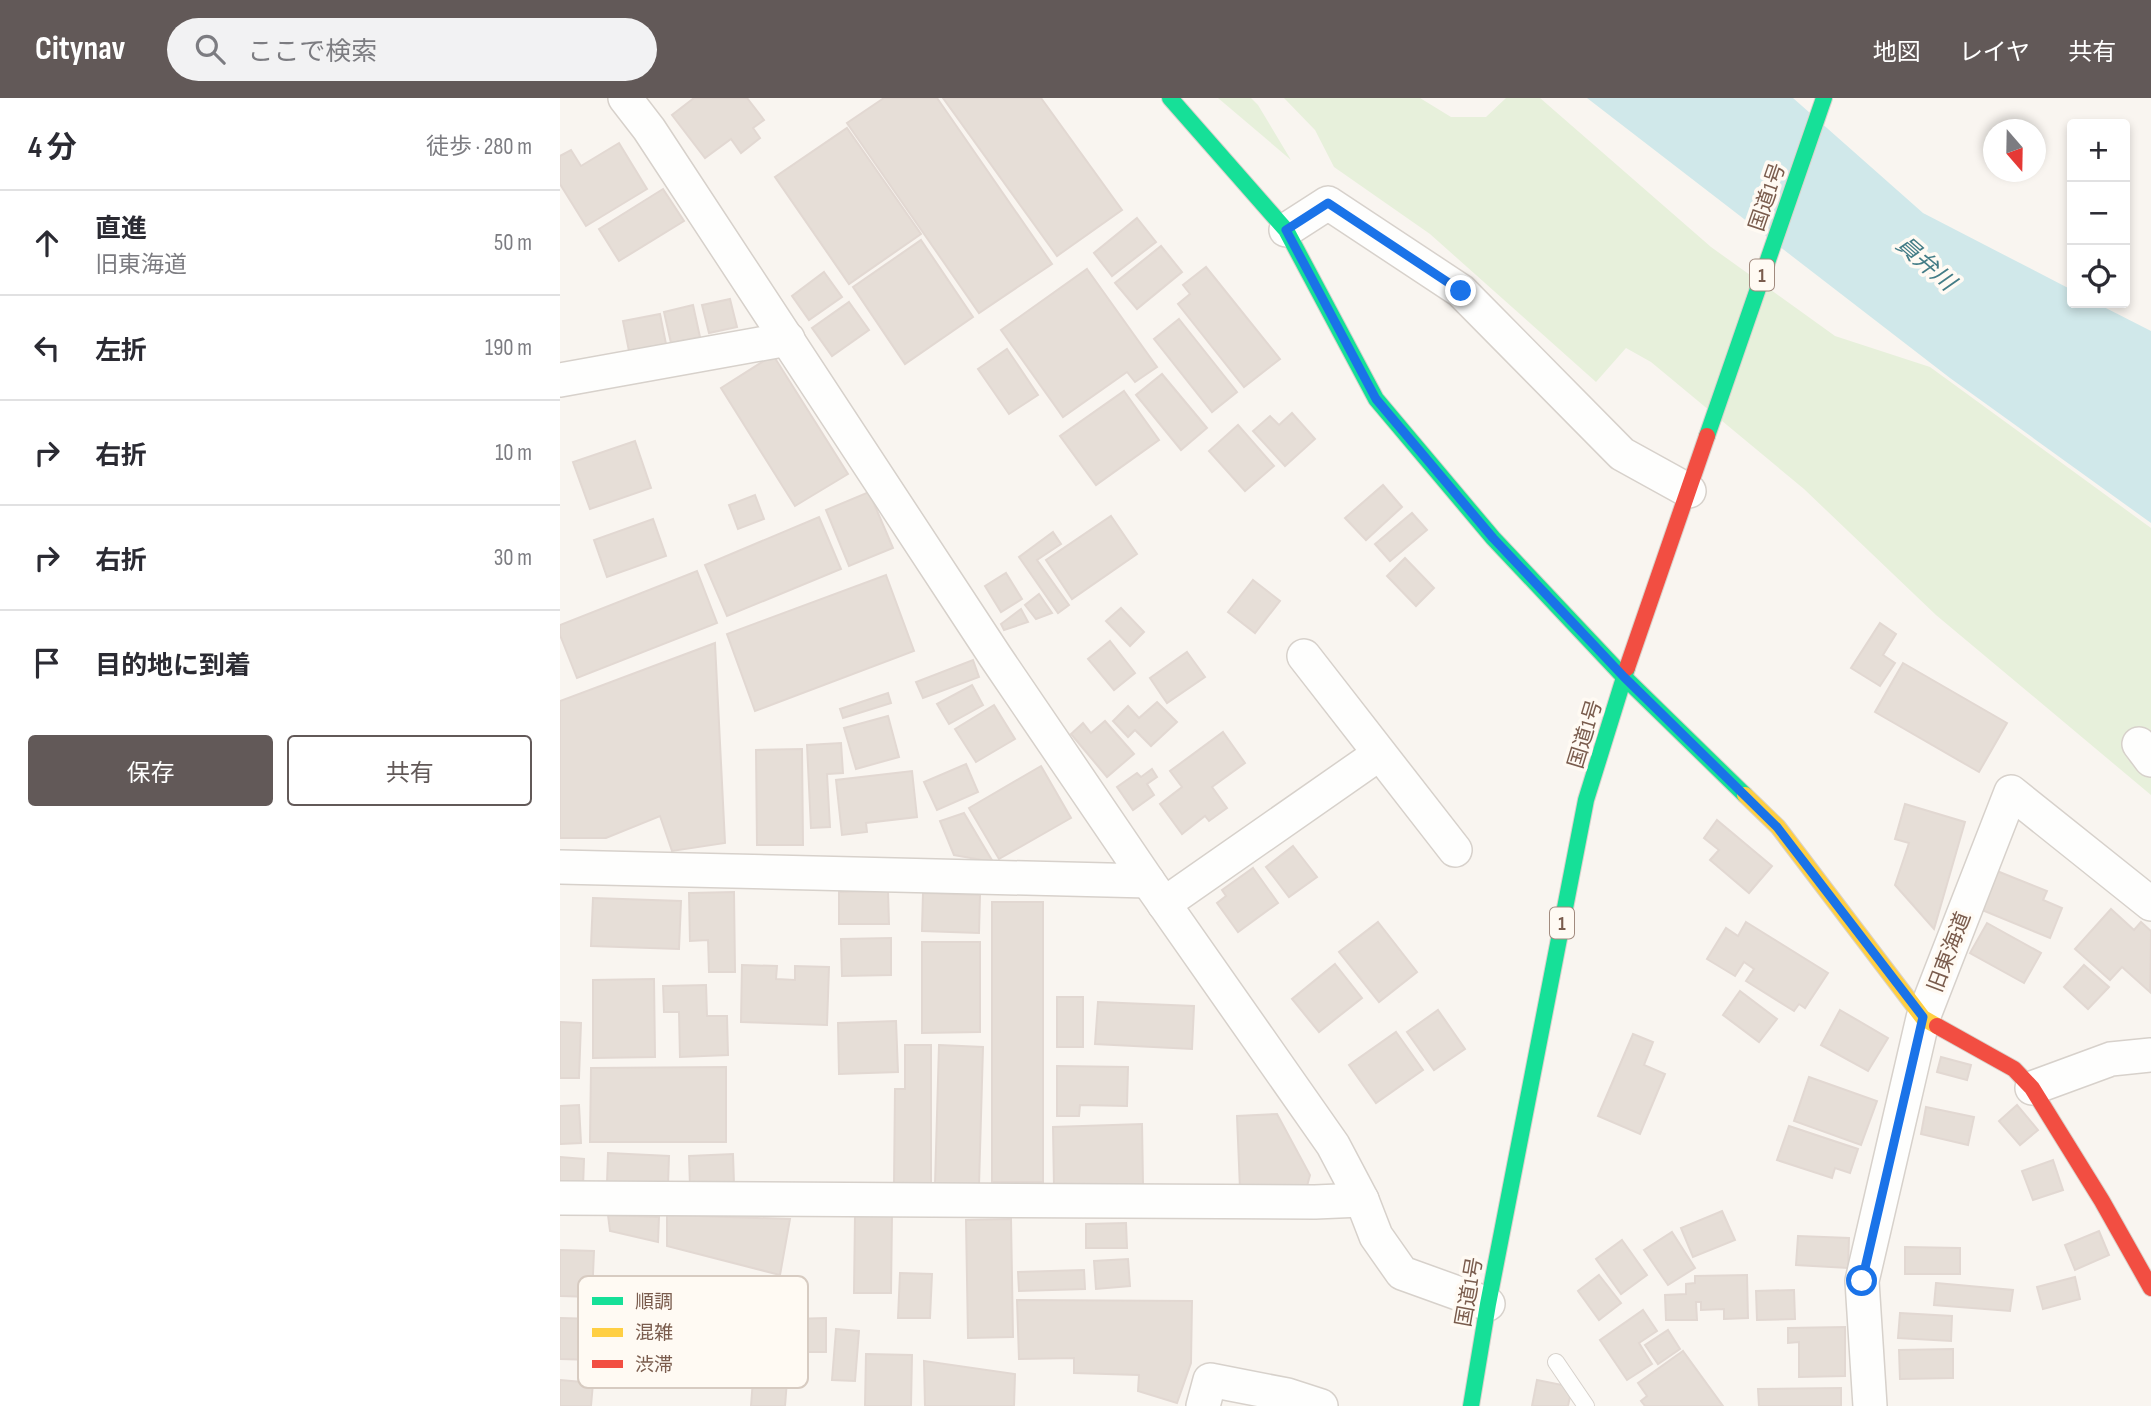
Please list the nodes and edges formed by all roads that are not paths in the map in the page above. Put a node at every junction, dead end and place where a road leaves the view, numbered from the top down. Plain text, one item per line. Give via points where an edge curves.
1 (625, 98) edge
2 (1170, 98) edge
3 (1824, 98) edge
4 (1286, 230) junction
5 (788, 339) junction
6 (560, 380) edge
7 (1689, 491) junction
8 (1304, 656) dead end
9 (1624, 677) junction
10 (1379, 754) junction
11 (1455, 850) dead end
12 (560, 867) edge
13 (1156, 893) junction
14 (2151, 904) edge
15 (1923, 1017) junction
16 (2151, 1055) edge
17 (2032, 1088) junction
18 (560, 1198) edge
19 (1362, 1200) junction
20 (2151, 1287) edge
21 (1488, 1304) junction
22 (1556, 1362) dead end
23 (1203, 1406) edge
24 (1321, 1406) edge
25 (1471, 1406) edge
26 (1586, 1406) edge
27 (1870, 1406) edge

1 - 5 street
2 - 4 main road
3 - 7 main road, 国道1号 / 1
4 - 7 street via 1328,203 1461,291 1622,454
4 - 9 main road via 1376,399 1493,538
5 - 6 street
5 - 13 street
7 - 9 main road, 国道1号 / 1
8 - 10 street
9 - 15 main road via 1777,827
9 - 21 main road, 国道1号 / 1 via 1586,800
10 - 11 street
10 - 13 street
12 - 13 street
13 - 19 street via 1333,1145
14 - 15 street, 旧東海道 via 2011,792
15 - 17 main road via 2014,1069
15 - 27 street, 旧東海道 via 1862,1281
16 - 17 street via 2111,1059
17 - 20 main road
18 - 19 street
19 - 21 street via 1376,1236 1402,1273
21 - 25 main road, 国道1号 / 1
22 - 26 lane
23 - 24 street via 1210,1380

